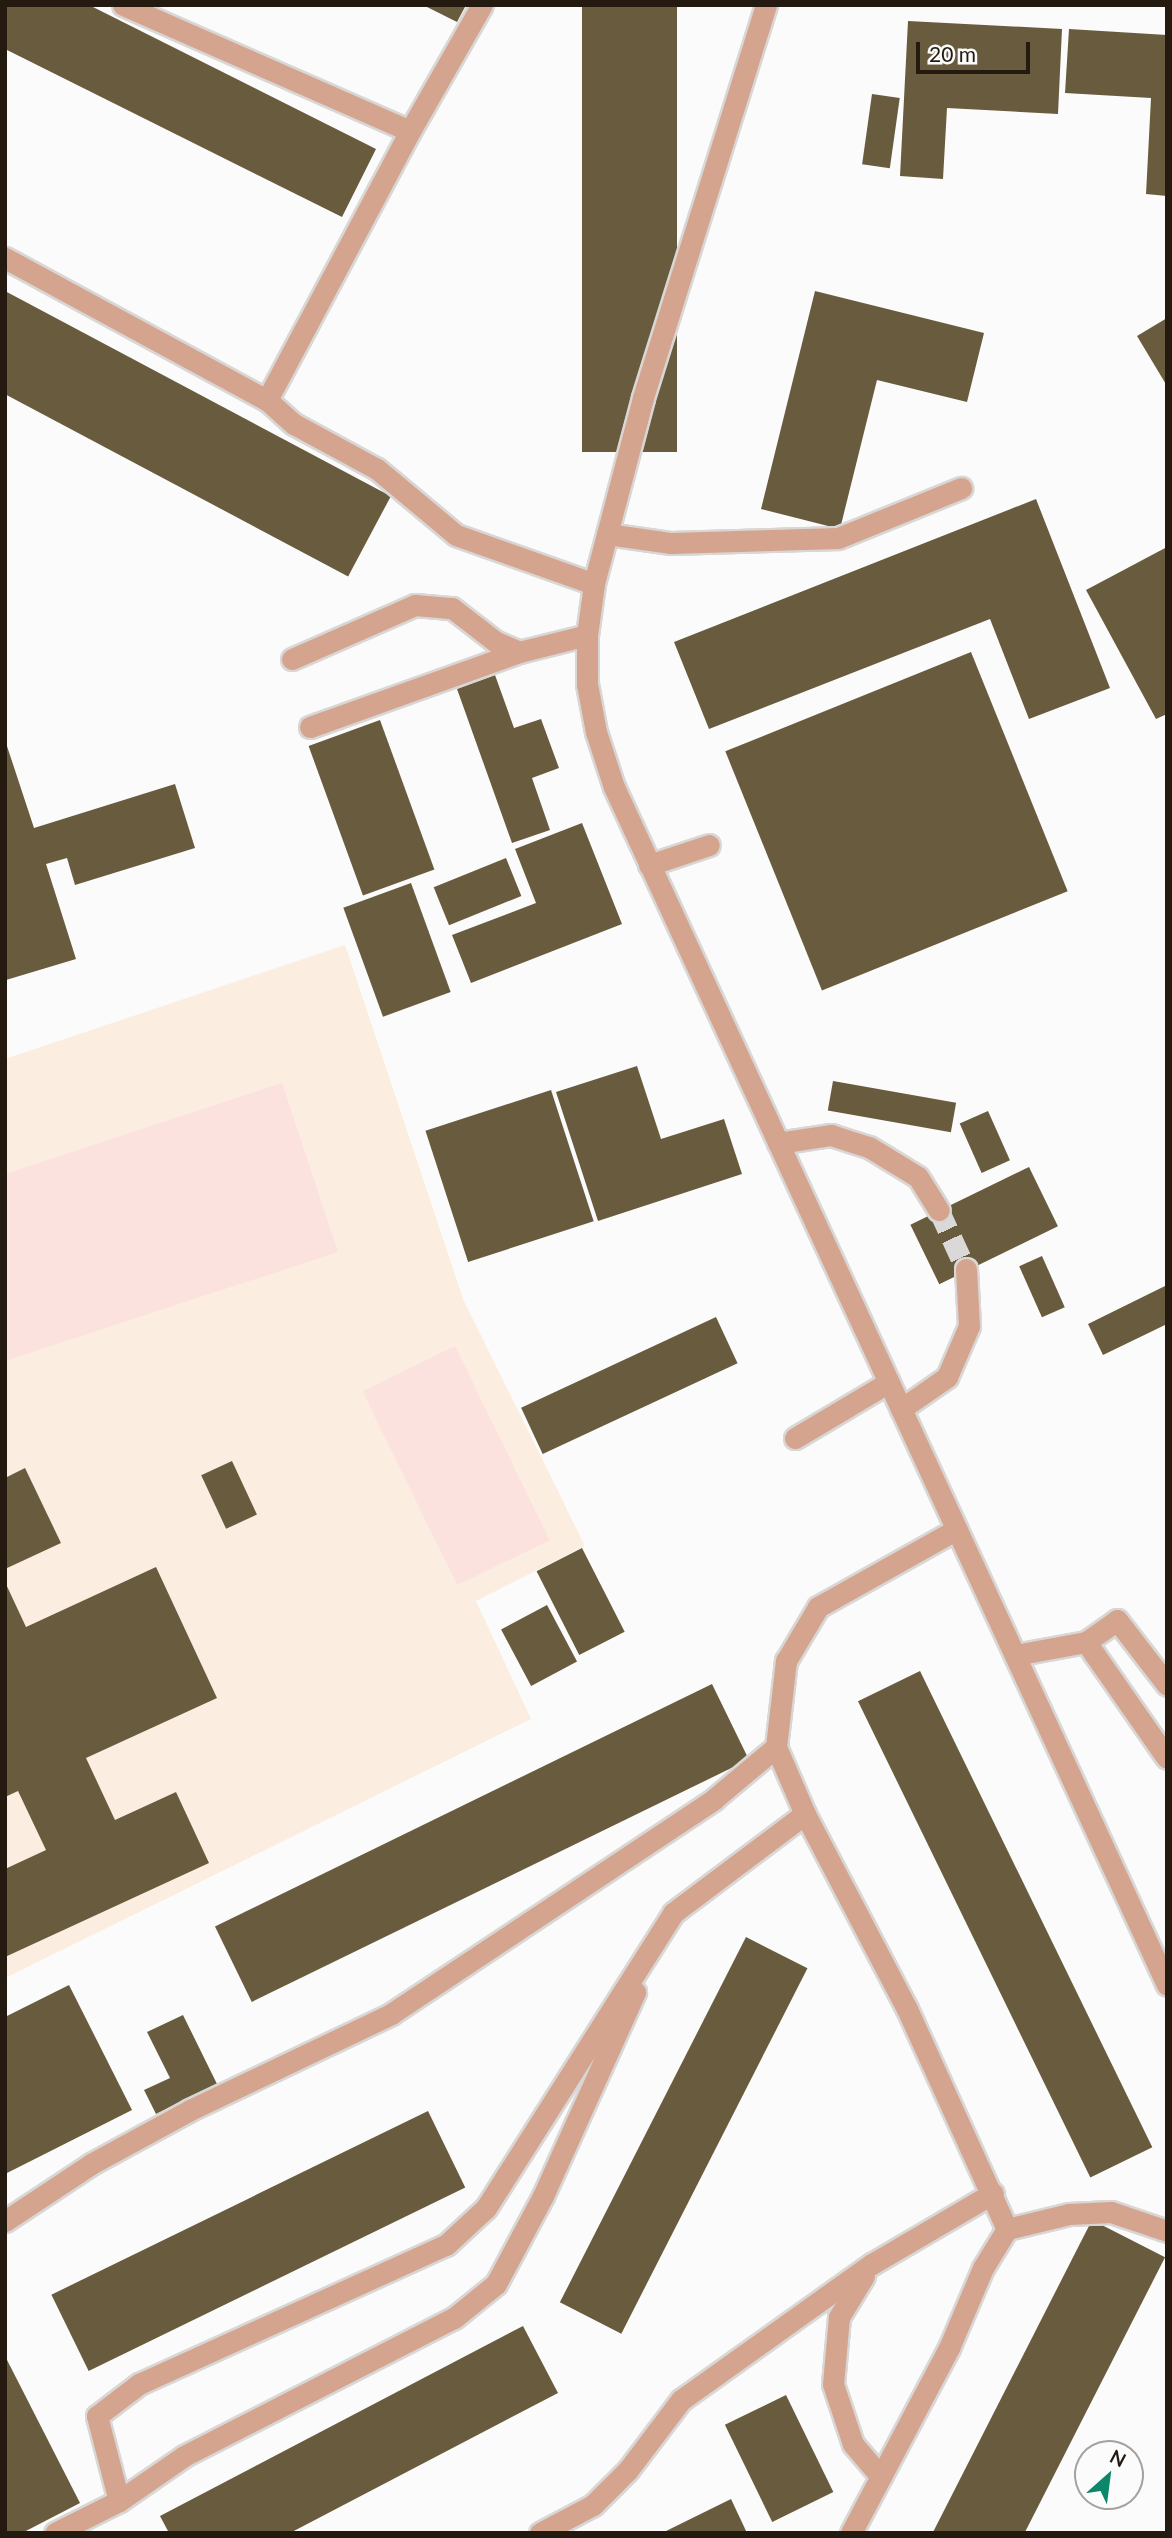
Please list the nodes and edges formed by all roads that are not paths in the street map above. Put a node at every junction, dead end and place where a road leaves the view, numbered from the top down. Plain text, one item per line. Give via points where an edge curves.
1 (123, 5) edge
2 (482, 5) edge
3 (766, 5) edge
4 (410, 131) junction
5 (5, 258) edge
6 (267, 400) junction
7 (961, 488) dead end
8 (607, 534) junction
9 (594, 584) junction
10 (587, 635) junction
11 (519, 652) junction
12 (292, 659) dead end
13 (310, 727) dead end
14 (709, 845) dead end
15 (649, 865) junction
16 (778, 1143) junction
17 (939, 1210) tunnel mouth
18 (966, 1269) tunnel mouth
19 (889, 1382) junction
20 (901, 1409) junction
21 (795, 1438) dead end
22 (957, 1529) junction
23 (1086, 1642) junction
24 (1015, 1655) junction
25 (1167, 1685) edge
26 (776, 1747) junction
27 (1167, 1758) edge
28 (805, 1814) junction
29 (673, 1913) junction
30 (1167, 1985) edge
31 (993, 2193) junction
32 (5, 2221) edge
33 (1007, 2229) junction
34 (1167, 2231) edge
35 (872, 2264) junction
36 (881, 2477) junction
37 (119, 2501) junction
38 (55, 2533) edge
39 (540, 2533) edge
40 (851, 2533) edge

1 - 4 street
2 - 4 street
3 - 8 street via 643,398
4 - 6 street
5 - 6 street
6 - 9 street via 294,424 377,469 456,535
7 - 8 street via 838,538 671,543
8 - 9 street
9 - 10 street
10 - 11 street
10 - 15 street via 587,684 596,732 614,787
11 - 12 street via 496,642 452,607 415,605
11 - 13 street
14 - 15 street
15 - 16 street
16 - 17 street via 831,1135 869,1147 918,1177
16 - 19 street
18 - 20 street via 969,1326 947,1377
19 - 20 street
19 - 21 street
20 - 22 street
22 - 24 street
22 - 26 street via 818,1607 786,1661
23 - 24 street
23 - 25 street via 1117,1620
23 - 27 street
24 - 30 street
26 - 28 street
26 - 32 street via 714,1798 391,2014 190,2110 91,2164
28 - 29 street
28 - 31 street via 907,2009
29 - 37 street via 543,2196 496,2284 454,2318 184,2456
29 - 37 street via 486,2208 446,2245 139,2384 97,2416
31 - 33 street
31 - 35 street
33 - 34 street via 1069,2214 1111,2212
33 - 36 street via 983,2268 949,2348
35 - 36 street via 839,2317 833,2384 853,2444
35 - 39 street via 681,2400 628,2470 593,2505
36 - 40 street
37 - 38 street

